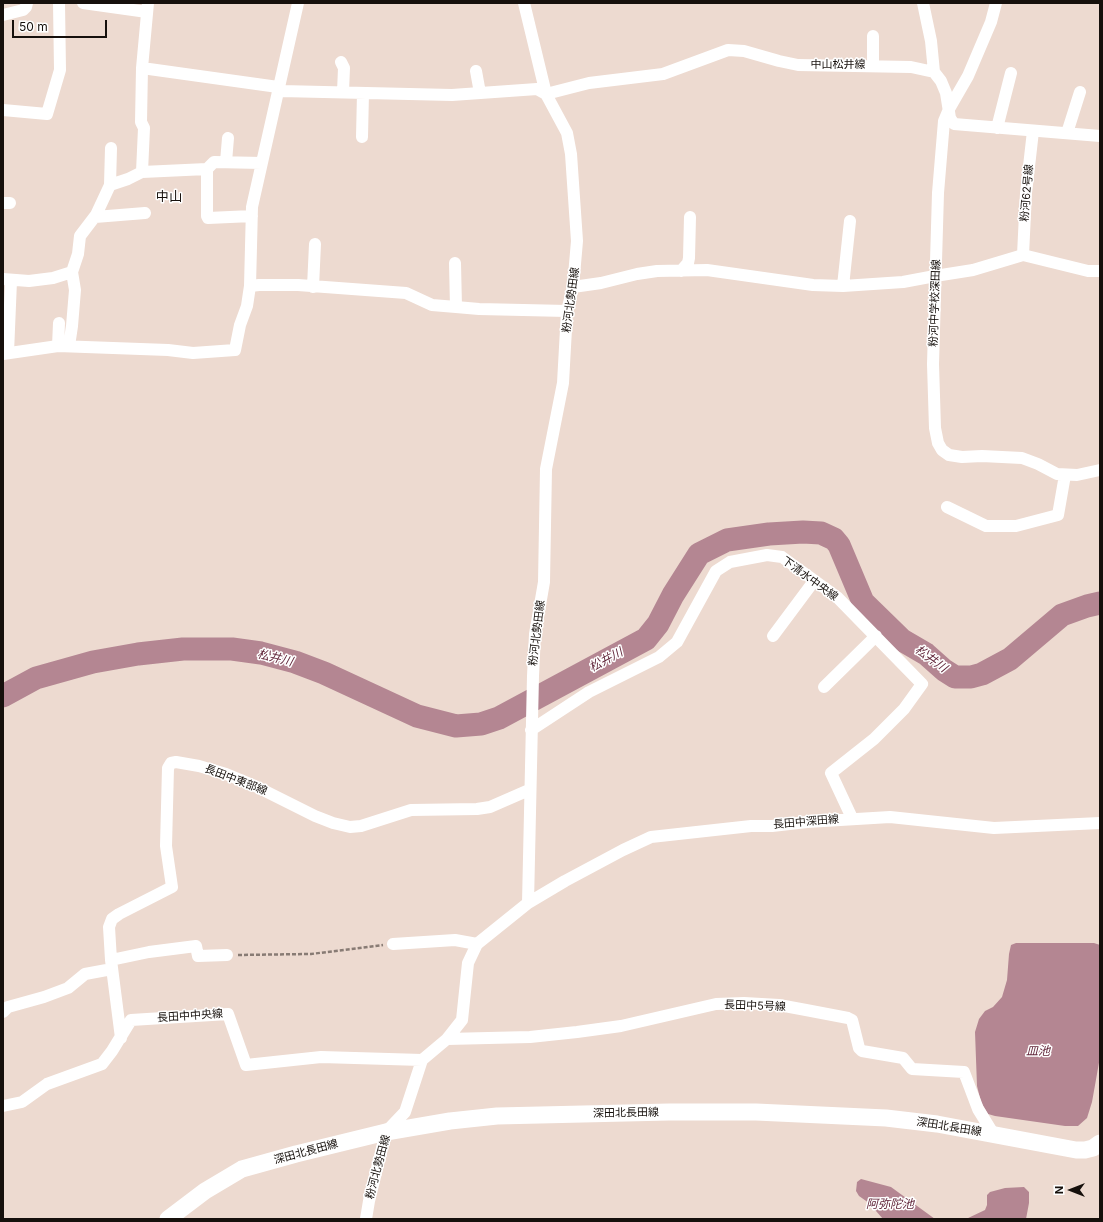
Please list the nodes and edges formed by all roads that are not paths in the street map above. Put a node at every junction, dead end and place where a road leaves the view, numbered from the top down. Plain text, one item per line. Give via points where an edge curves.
1 (27, 3) edge
2 (59, 3) edge
3 (83, 3) edge
4 (298, 3) edge
5 (524, 3) edge
6 (923, 3) edge
7 (996, 3) edge
8 (148, 8) edge
9 (3, 15) edge
10 (873, 36) dead end
11 (341, 62) dead end
12 (873, 66) junction
13 (142, 68) junction
14 (476, 71) dead end
15 (934, 72) junction
16 (1011, 73) dead end
17 (278, 87) junction
18 (343, 92) junction
19 (1080, 92) dead end
20 (363, 93) junction
21 (480, 93) junction
22 (546, 94) junction
23 (949, 109) junction
24 (3, 110) edge
25 (997, 128) junction
26 (1033, 131) junction
27 (1067, 133) junction
28 (1100, 134) edge
29 (362, 136) dead end
30 (228, 138) dead end
31 (111, 148) dead end
32 (226, 162) junction
33 (262, 163) junction
34 (207, 169) junction
35 (142, 172) junction
36 (110, 185) junction
37 (145, 213) dead end
38 (252, 216) junction
39 (95, 217) junction
40 (690, 217) dead end
41 (850, 221) dead end
42 (315, 244) dead end
43 (1023, 255) junction
44 (455, 263) dead end
45 (681, 271) junction
46 (1100, 271) edge
47 (72, 272) junction
48 (935, 276) junction
49 (7, 280) edge
50 (250, 286) junction
51 (843, 286) junction
52 (313, 287) junction
53 (573, 287) junction
54 (456, 307) junction
55 (567, 311) junction
56 (59, 323) dead end
57 (63, 346) junction
58 (6, 353) edge
59 (1100, 470) edge
60 (1065, 474) junction
61 (947, 507) dead end
62 (814, 581) junction
63 (773, 636) dead end
64 (876, 636) junction
65 (824, 687) dead end
66 (531, 725) junction
67 (529, 790) junction
68 (852, 818) junction
69 (1100, 823) edge
70 (528, 903) junction
71 (393, 944) road end
72 (477, 944) junction
73 (227, 955) road end
74 (111, 964) junction
75 (3, 1012) edge
76 (121, 1038) junction
77 (447, 1039) junction
78 (422, 1060) junction
79 (3, 1106) edge
80 (386, 1132) junction
81 (994, 1135) junction
82 (1100, 1143) edge
83 (168, 1219) edge
84 (366, 1219) edge

1 - 9 street via 23,10
2 - 24 street via 60,70 47,114
3 - 8 street
4 - 17 street
5 - 22 street, 粉河北勢田線
6 - 15 street
7 - 23 street, 粉河中学校深田線 via 991,22 968,76
8 - 13 street
10 - 12 street
11 - 18 street via 344,68
12 - 15 street, 中山松井線 via 911,67
12 - 22 street, 中山松井線 via 798,65 744,51 728,50 663,74 589,83
13 - 17 street
13 - 35 street
14 - 21 street
15 - 23 street via 946,93
16 - 25 street
17 - 18 street via 281,90
17 - 33 street
18 - 20 street
19 - 27 street
20 - 21 street
20 - 29 street
21 - 22 street via 537,89
22 - 53 street, 粉河北勢田線 via 567,133 571,154 577,241
23 - 25 street via 954,124
23 - 48 street, 粉河中学校深田線 via 944,121 941,153
25 - 26 street
26 - 27 street
26 - 43 street, 粉河62号線 via 1026,192
27 - 28 street
30 - 32 street
31 - 36 street
32 - 33 street
32 - 34 street via 214,162
33 - 38 street
34 - 35 street
34 - 38 street via 208,218
35 - 36 street
36 - 39 street
37 - 39 street
38 - 50 street
39 - 47 street via 80,236
40 - 45 street via 689,258
41 - 51 street
42 - 52 street
43 - 46 street via 1088,271
43 - 48 street via 973,270
44 - 54 street
45 - 51 street via 707,270 813,285
45 - 53 street via 657,271
47 - 49 street via 29,281
47 - 57 street via 75,290 72,326
48 - 51 street via 903,282
48 - 60 street, 粉河中学校深田線 via 935,428 942,450 948,455 962,457 1022,458 1057,474
49 - 58 street
50 - 52 street
50 - 57 street via 235,350 194,353
52 - 54 street via 406,293 432,305
53 - 55 street, 粉河北勢田線
54 - 55 street
55 - 66 street, 粉河北勢田線 via 563,383 546,469 544,582 536,634
56 - 57 street
57 - 58 street
59 - 60 street, 粉河中学校深田線 via 1077,475
60 - 61 street via 1058,515 1016,526 986,526
62 - 63 street
62 - 64 street, 下清水中央線 via 838,597
62 - 66 street, 下清水中央線 via 782,557 767,555 730,562 716,571 677,642 659,657
64 - 65 street
64 - 68 street, 下清水中央線 via 922,684 904,709 874,739 831,773
66 - 67 street, 粉河北勢田線
67 - 70 street, 粉河北勢田線
67 - 74 street, 長田中東部線 via 490,807 411,810 350,827 315,816 226,774 199,766 171,763 168,768 166,846 172,887 112,919 109,927
68 - 69 street, 長田中深田線 via 890,817 994,828
68 - 70 street, 長田中深田線 via 751,826 651,838 623,850
70 - 72 street
71 - 72 street via 455,940
72 - 77 street via 468,964 462,1020
73 - 74 street via 198,956 196,946 149,952
74 - 75 street via 85,974 68,988 8,1007
74 - 76 street, 長田中東部線
76 - 78 street, 長田中中央線 via 131,1020 228,1014 246,1065 321,1057
76 - 79 street, 長田中中央線 via 102,1064 47,1084 22,1102
77 - 78 street
77 - 81 street, 長田中5号線 via 530,1037 577,1032 621,1026 716,1004 779,1005 852,1020 862,1051 903,1058 912,1069 964,1072 978,1109
78 - 80 street, 粉河北勢田線 via 405,1112
80 - 81 street, 深田北長田線 via 497,1116 756,1112 886,1118 937,1124
80 - 83 street, 深田北長田線 via 242,1169
80 - 84 street, 粉河北勢田線
81 - 82 street, 深田北長田線 via 1076,1150 1094,1148

